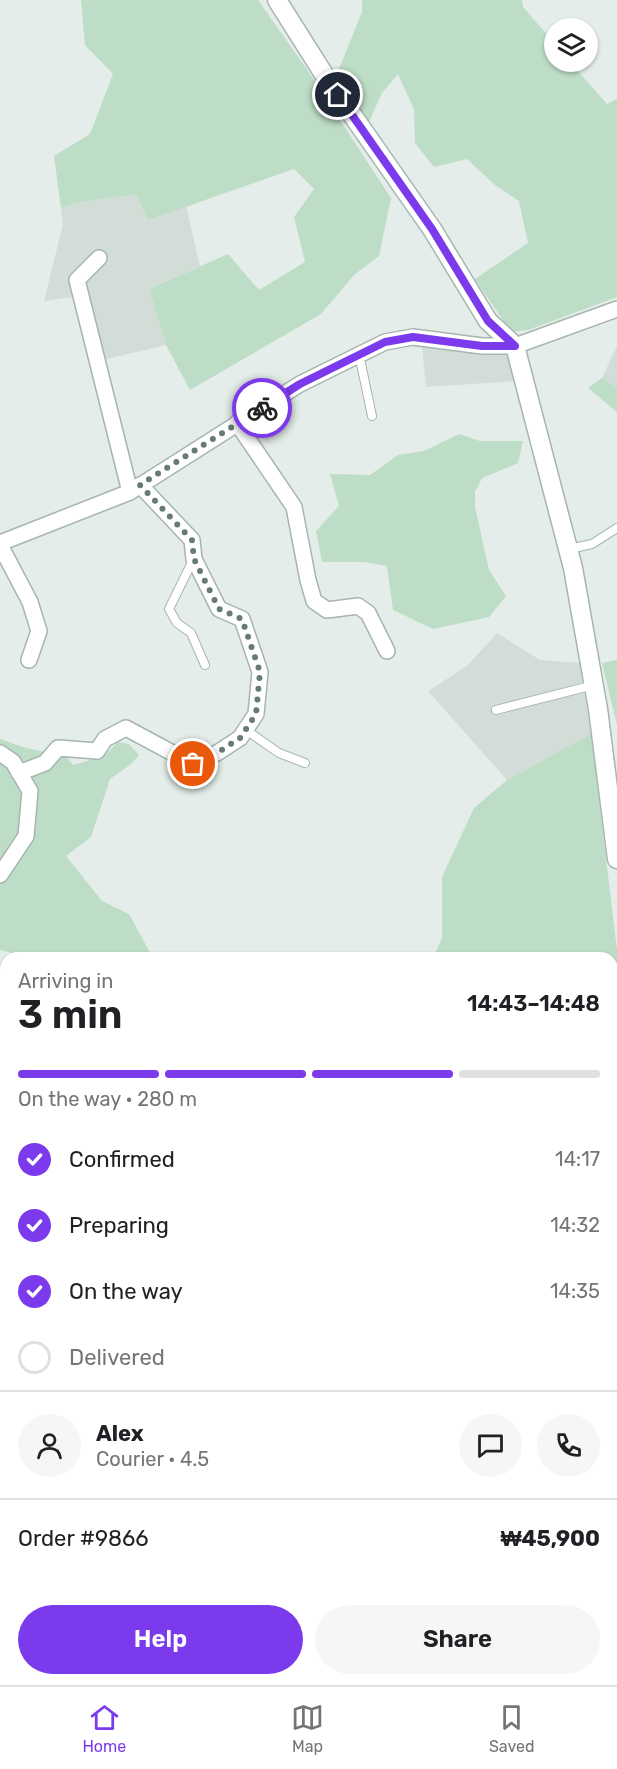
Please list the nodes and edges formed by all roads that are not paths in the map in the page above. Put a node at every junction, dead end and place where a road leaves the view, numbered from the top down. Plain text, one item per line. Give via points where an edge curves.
1 (277, 0) edge
2 (99, 258) dead end
3 (617, 309) edge
4 (515, 346) junction
5 (359, 354) junction
6 (372, 416) dead end
7 (237, 423) junction
8 (135, 488) junction
9 (617, 528) edge
10 (0, 544) edge
11 (569, 549) junction
12 (194, 559) junction
13 (387, 651) dead end
14 (29, 660) dead end
15 (205, 664) dead end
16 (594, 685) junction
17 (496, 710) dead end
18 (246, 730) junction
19 (0, 753) edge
20 (305, 763) dead end
21 (19, 773) junction
22 (617, 859) edge
23 (0, 875) edge

1 - 4 street via 432,229 488,321
2 - 8 street via 77,280
3 - 4 street
4 - 5 street via 413,337 385,342
4 - 11 street
5 - 6 lane
5 - 7 street
7 - 8 street
7 - 13 street via 294,507 314,601 327,610 358,606 363,609
8 - 10 street
8 - 12 street via 192,540
9 - 11 lane via 592,544
10 - 14 street via 30,602 39,631
11 - 16 street
12 - 15 lane via 169,609 177,623 191,633
12 - 18 street via 219,609 242,619 260,672 256,714
16 - 17 lane
16 - 22 street
18 - 20 lane via 279,753
18 - 21 street via 217,753 193,764 126,728 105,739 98,751 58,748 45,763
19 - 21 street via 13,762
21 - 23 street via 30,791 26,836

